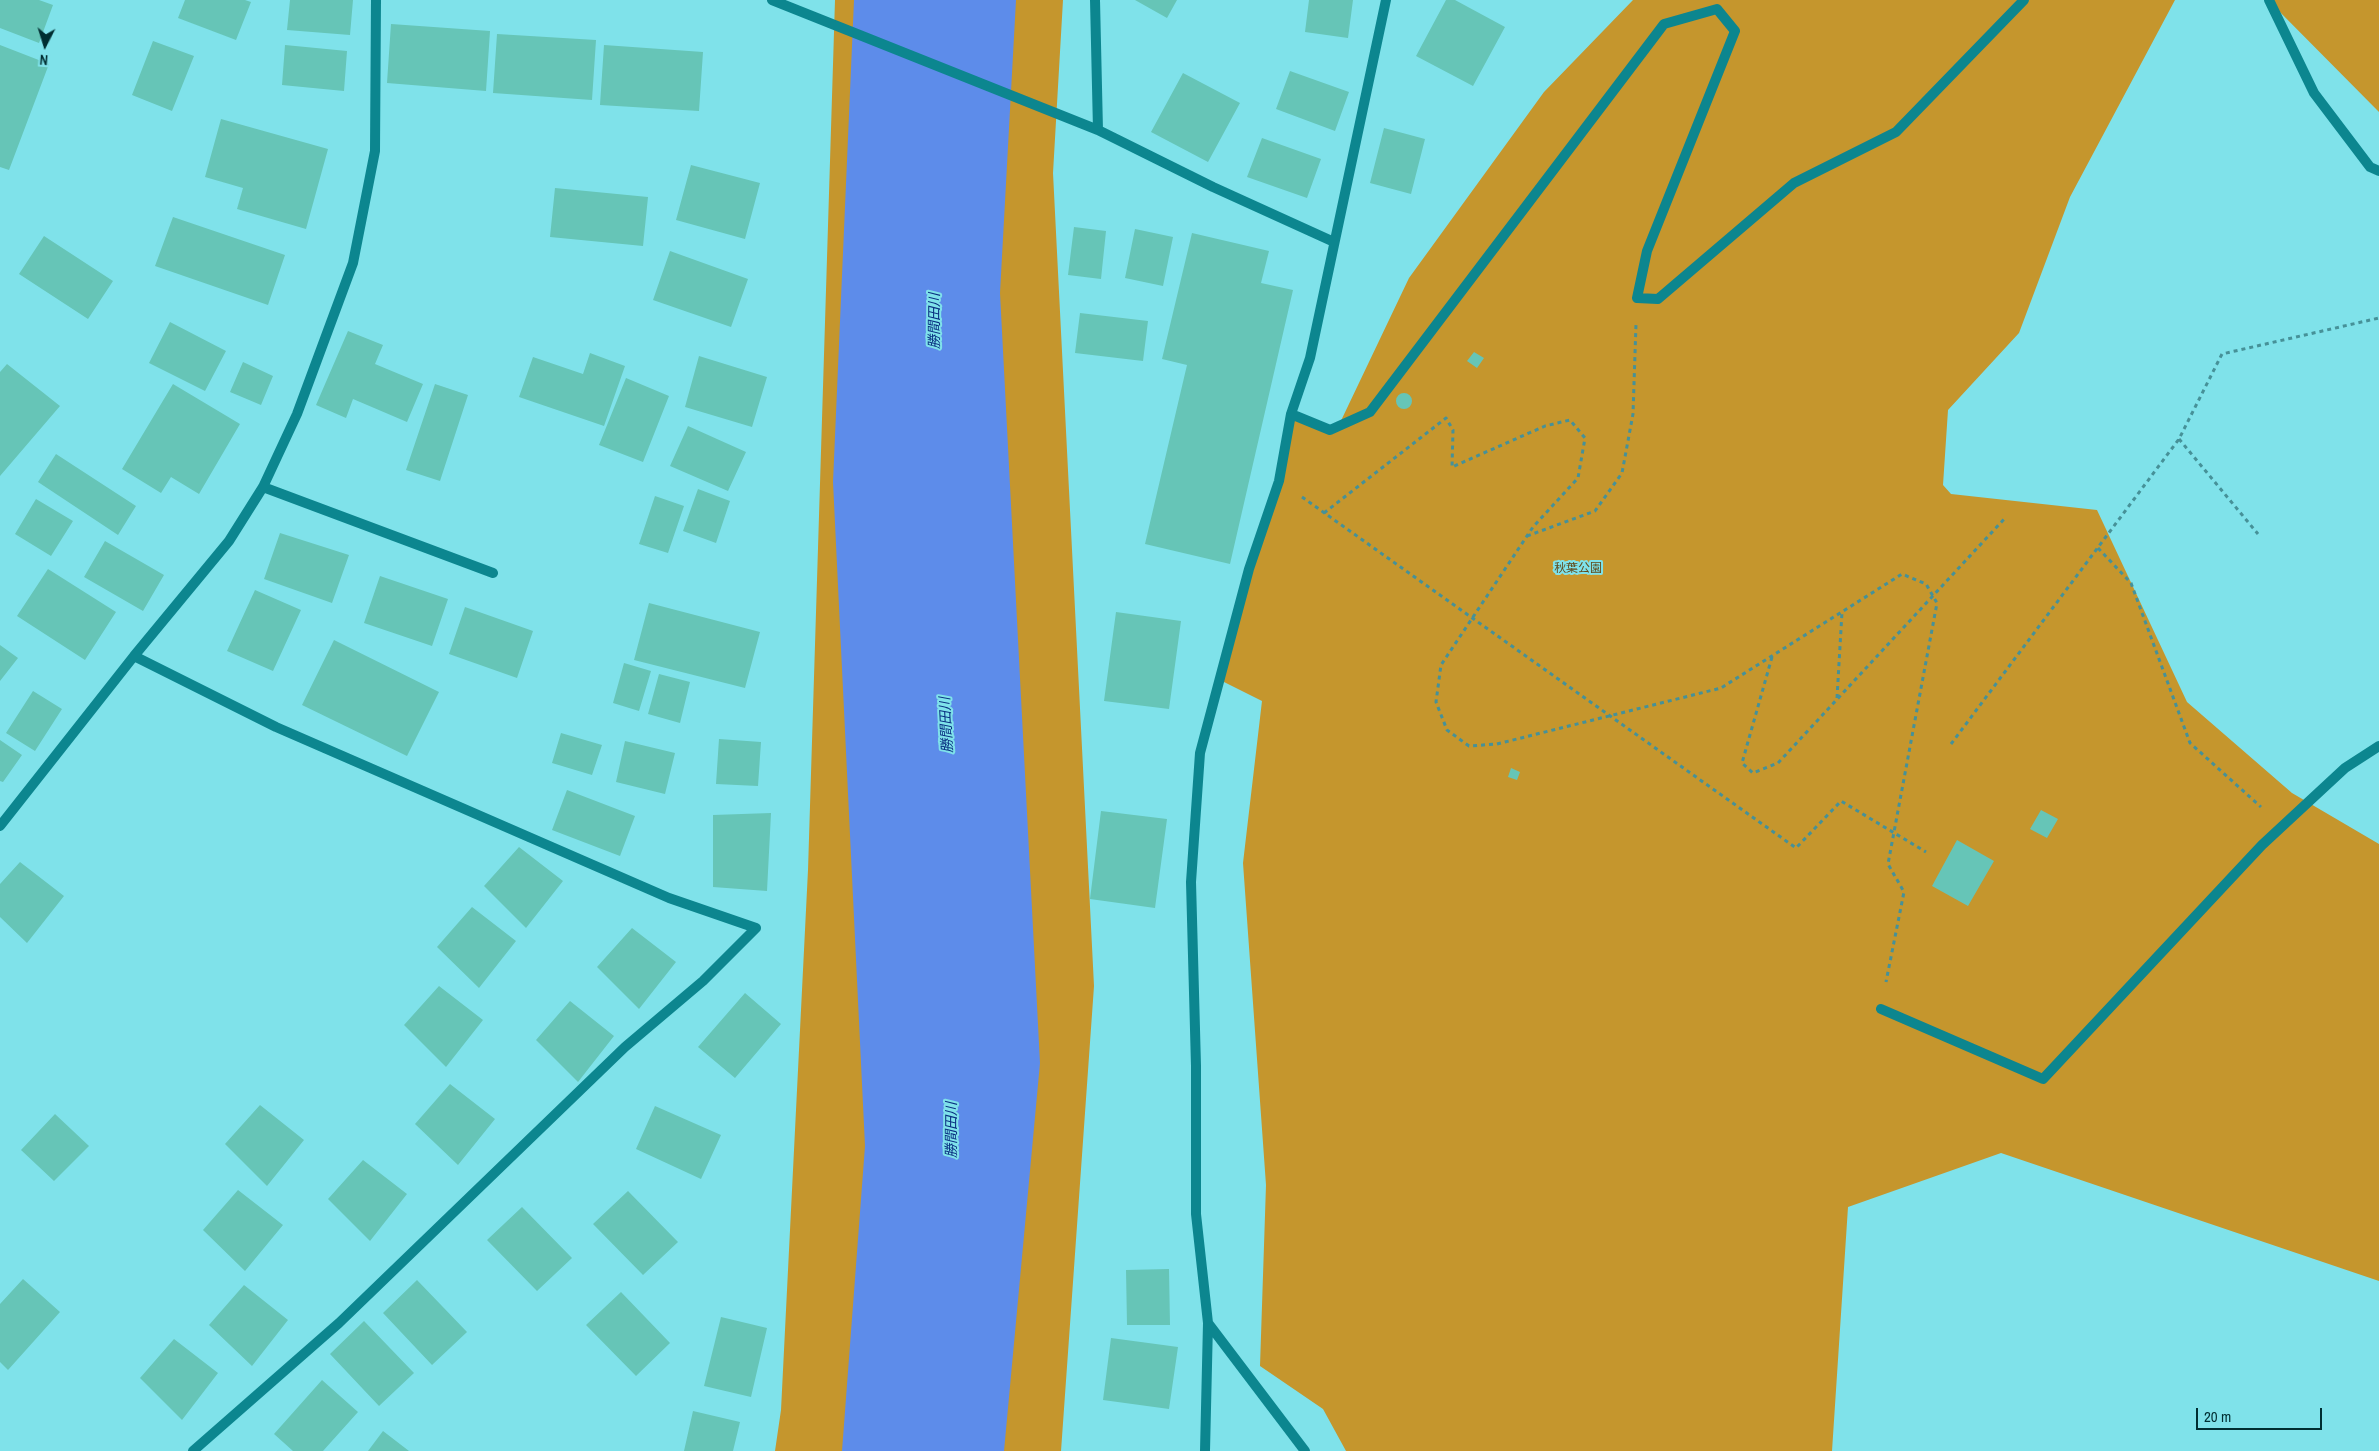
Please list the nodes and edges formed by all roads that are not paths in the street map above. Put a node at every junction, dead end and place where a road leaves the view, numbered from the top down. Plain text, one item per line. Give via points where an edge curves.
1 (376, 0) edge
2 (772, 0) edge
3 (1095, 0) edge
4 (1386, 0) edge
5 (2024, 0) edge
6 (2269, 0) edge
7 (1098, 130) junction
8 (2379, 171) edge
9 (1334, 242) junction
10 (1291, 414) junction
11 (263, 487) junction
12 (493, 573) dead end
13 (134, 656) junction
14 (2379, 746) edge
15 (0, 826) edge
16 (1881, 1009) road end
17 (1208, 1322) junction
18 (193, 1451) edge
19 (1206, 1451) edge
20 (1305, 1451) edge

1 - 11 street via 375,150 354,263 297,414
2 - 7 street
3 - 7 street
4 - 9 street
5 - 10 street via 1896,132 1794,183 1658,299 1637,298 1647,251 1735,31 1717,9 1664,24 1370,412 1330,430
6 - 8 street via 2314,93 2370,166
7 - 9 street
9 - 10 street via 1310,358
10 - 17 street via 1279,481 1249,570 1200,753 1192,882 1196,1214
11 - 12 street
11 - 13 street via 229,542
13 - 15 street
13 - 18 street via 276,727 669,898 756,928 703,981 625,1047 339,1323
14 - 16 street via 2345,768 2262,845 2043,1078
17 - 19 street
17 - 20 street

